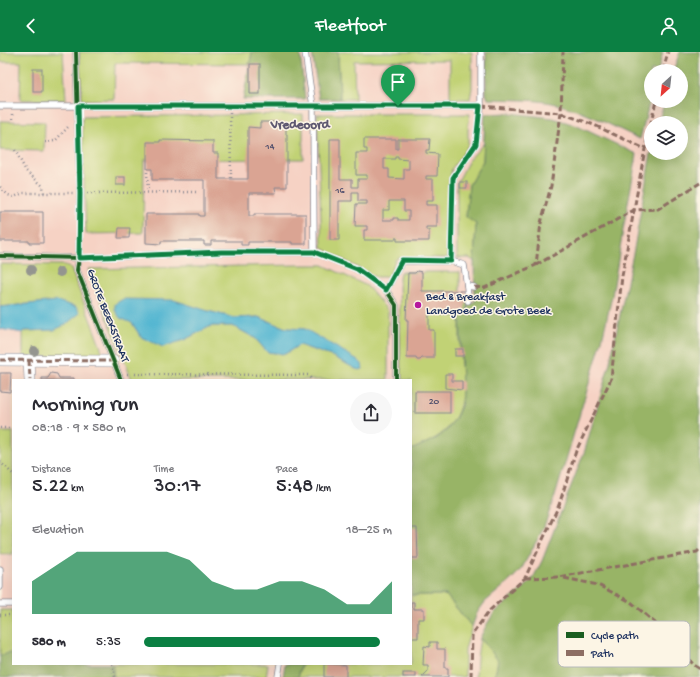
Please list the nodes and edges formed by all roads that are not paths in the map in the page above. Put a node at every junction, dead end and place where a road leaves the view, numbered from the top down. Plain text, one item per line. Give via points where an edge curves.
1 (76, 52) edge
2 (305, 52) edge
3 (481, 52) edge
4 (399, 79) dead end
5 (0, 106) edge
6 (78, 106) junction
7 (313, 106) junction
8 (398, 106) junction
9 (480, 106) junction
10 (314, 252) junction
11 (0, 256) edge
12 (79, 258) junction
13 (451, 261) junction
14 (467, 286) junction
15 (474, 287) dead end
16 (386, 290) junction
17 (468, 301) dead end
18 (0, 360) edge
19 (29, 360) junction
20 (113, 361) junction
21 (120, 377) edge
22 (30, 379) edge
23 (396, 379) edge
24 (0, 569) edge
25 (0, 587) edge
26 (0, 604) edge
27 (12, 604) edge
28 (280, 665) edge
29 (278, 677) edge

1 - 6 lane, GROTE BEEKSTRAAT
2 - 7 lane
3 - 9 lane
4 - 8 lane
5 - 6 lane
6 - 7 lane
6 - 12 lane, GROTE BEEKSTRAAT
7 - 8 lane
7 - 10 lane
8 - 9 lane
9 - 13 lane via 476,144 453,178
10 - 12 lane, GROTE BEEKSTRAAT via 221,252
10 - 16 lane, GROTE BEEKSTRAAT via 357,269
11 - 12 lane
12 - 20 lane, GROTE BEEKSTRAAT via 77,270
13 - 14 lane via 464,265
13 - 16 lane via 402,260
14 - 15 lane
14 - 17 lane
16 - 23 lane, GROTE BEEKSTRAAT via 396,305
18 - 19 street
19 - 20 street
19 - 22 street
20 - 21 lane, GROTE BEEKSTRAAT
24 - 25 lane
26 - 27 lane
28 - 29 lane

